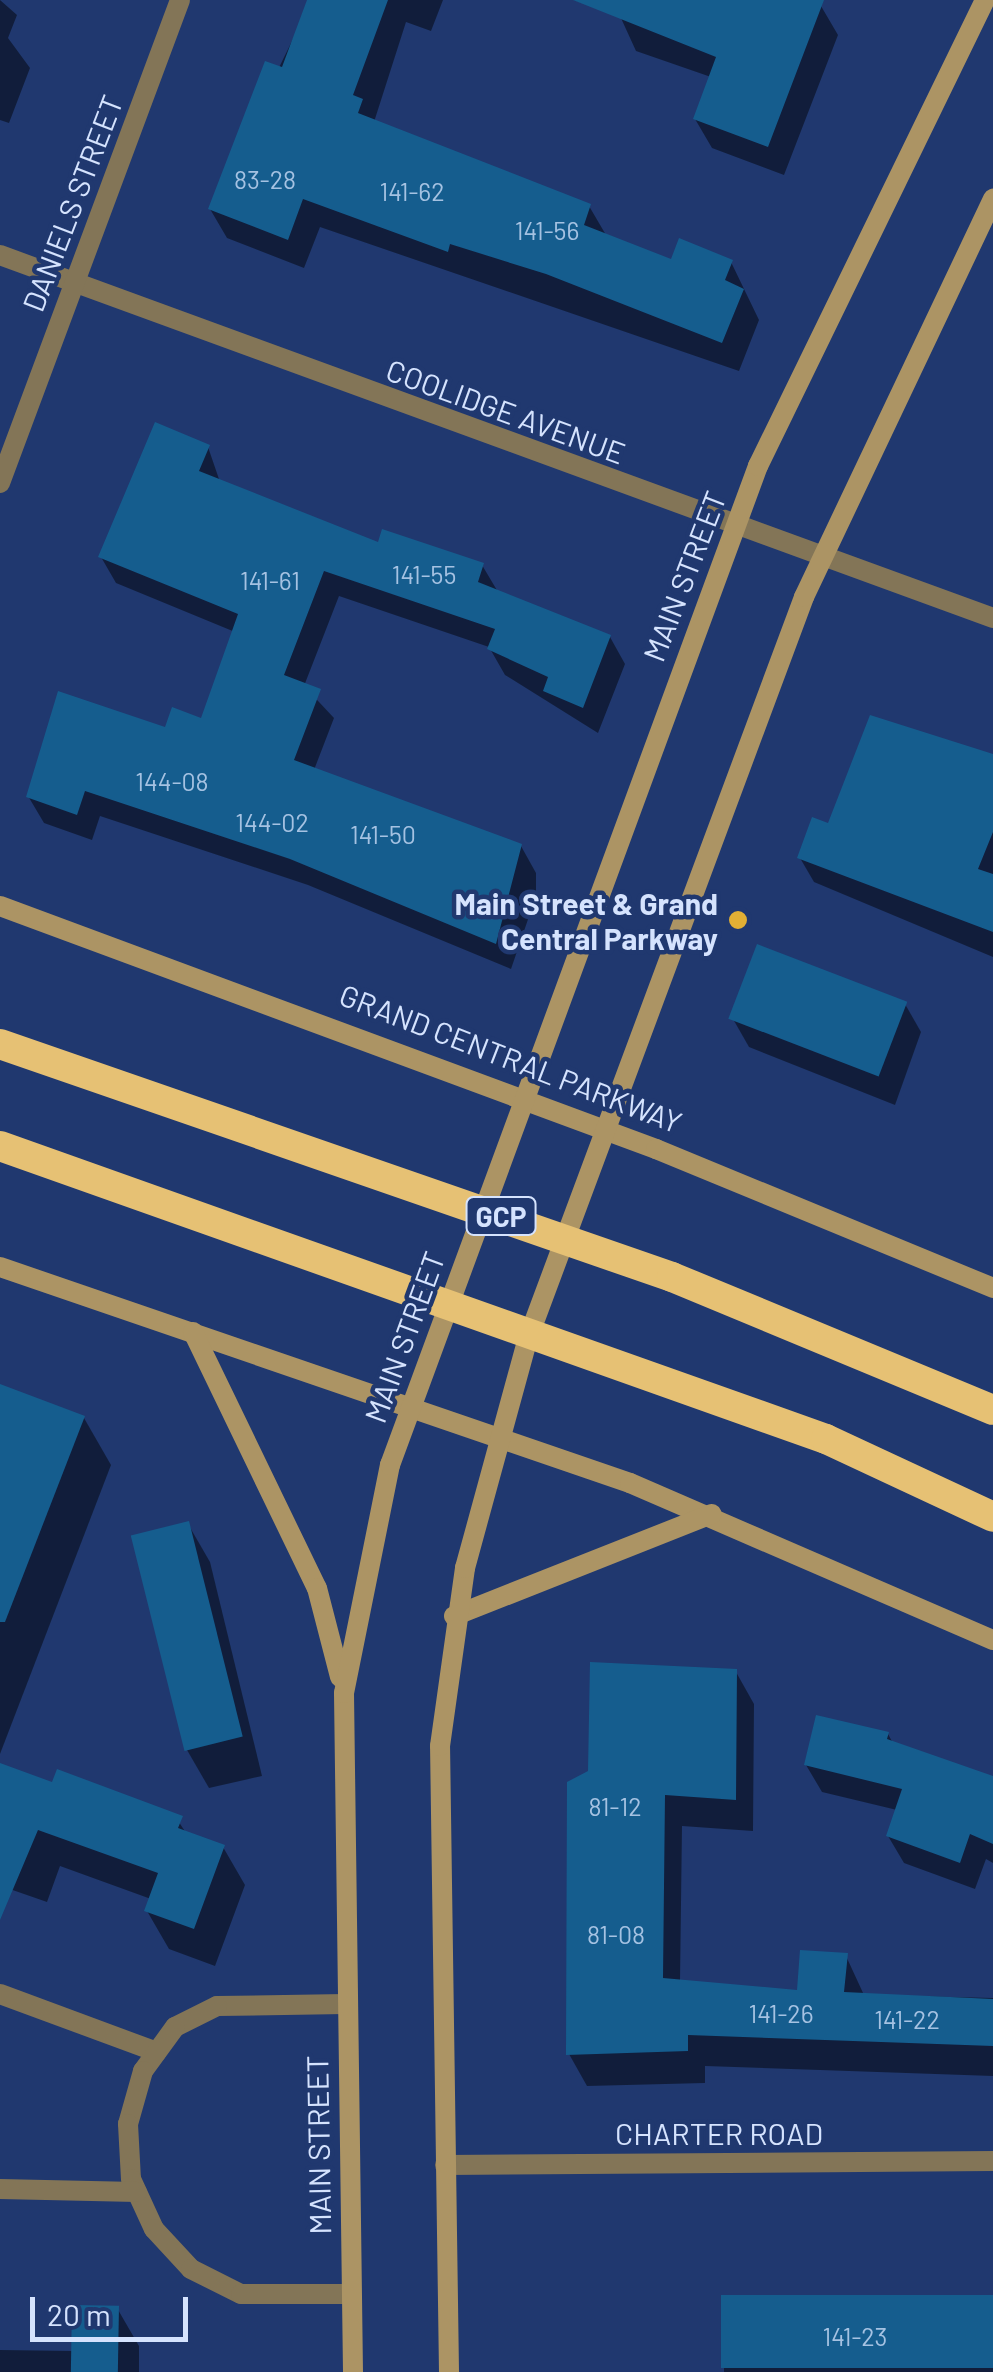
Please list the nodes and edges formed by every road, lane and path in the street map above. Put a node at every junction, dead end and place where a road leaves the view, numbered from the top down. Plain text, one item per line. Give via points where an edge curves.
1 (180, 0) edge
2 (985, 0) edge
3 (993, 199) edge
4 (0, 255) edge
5 (75, 282) junction
6 (0, 483) edge
7 (735, 525) junction
8 (822, 554) junction
9 (993, 618) edge
10 (0, 906) edge
11 (0, 1044) edge
12 (521, 1099) junction
13 (608, 1131) junction
14 (0, 1146) edge
15 (0, 1267) edge
16 (993, 1288) edge
17 (193, 1332) junction
18 (410, 1407) junction
19 (993, 1410) edge
20 (498, 1438) junction
21 (711, 1514) junction
22 (993, 1517) edge
23 (454, 1616) junction
24 (993, 1640) edge
25 (344, 1693) junction
26 (0, 1994) edge
27 (345, 2004) junction
28 (157, 2052) junction
29 (993, 2161) edge
30 (444, 2165) junction
31 (0, 2189) edge
32 (138, 2192) junction
33 (351, 2294) junction
34 (353, 2372) edge
35 (449, 2372) edge

1 - 5 street, DANIELS STREET
2 - 7 main road, MAIN STREET
3 - 8 main road
4 - 5 street, COOLIDGE AVENUE
5 - 6 street, DANIELS STREET
5 - 7 street, COOLIDGE AVENUE
7 - 8 street, COOLIDGE AVENUE
7 - 12 main road, MAIN STREET
8 - 9 street, COOLIDGE AVENUE
8 - 13 main road
10 - 12 main road, GRAND CENTRAL PARKWAY
11 - 19 highway, GCP via 672,1277
12 - 13 main road, GRAND CENTRAL PARKWAY
12 - 18 main road, MAIN STREET
13 - 16 main road, GRAND CENTRAL PARKWAY
13 - 20 main road
14 - 22 highway via 826,1439
15 - 17 main road
17 - 18 main road
17 - 25 main road via 318,1588
18 - 20 main road
18 - 25 main road, MAIN STREET via 369,1546
20 - 21 main road
20 - 23 main road
21 - 23 main road
21 - 24 main road
23 - 30 main road via 440,1746
25 - 27 main road, MAIN STREET
26 - 28 street
27 - 28 street via 217,2006 175,2027
27 - 33 main road, MAIN STREET
28 - 32 street via 128,2124
29 - 30 street, CHARTER ROAD
30 - 35 main road
31 - 32 street
32 - 33 street via 154,2229 191,2269 240,2294
33 - 34 main road, MAIN STREET

